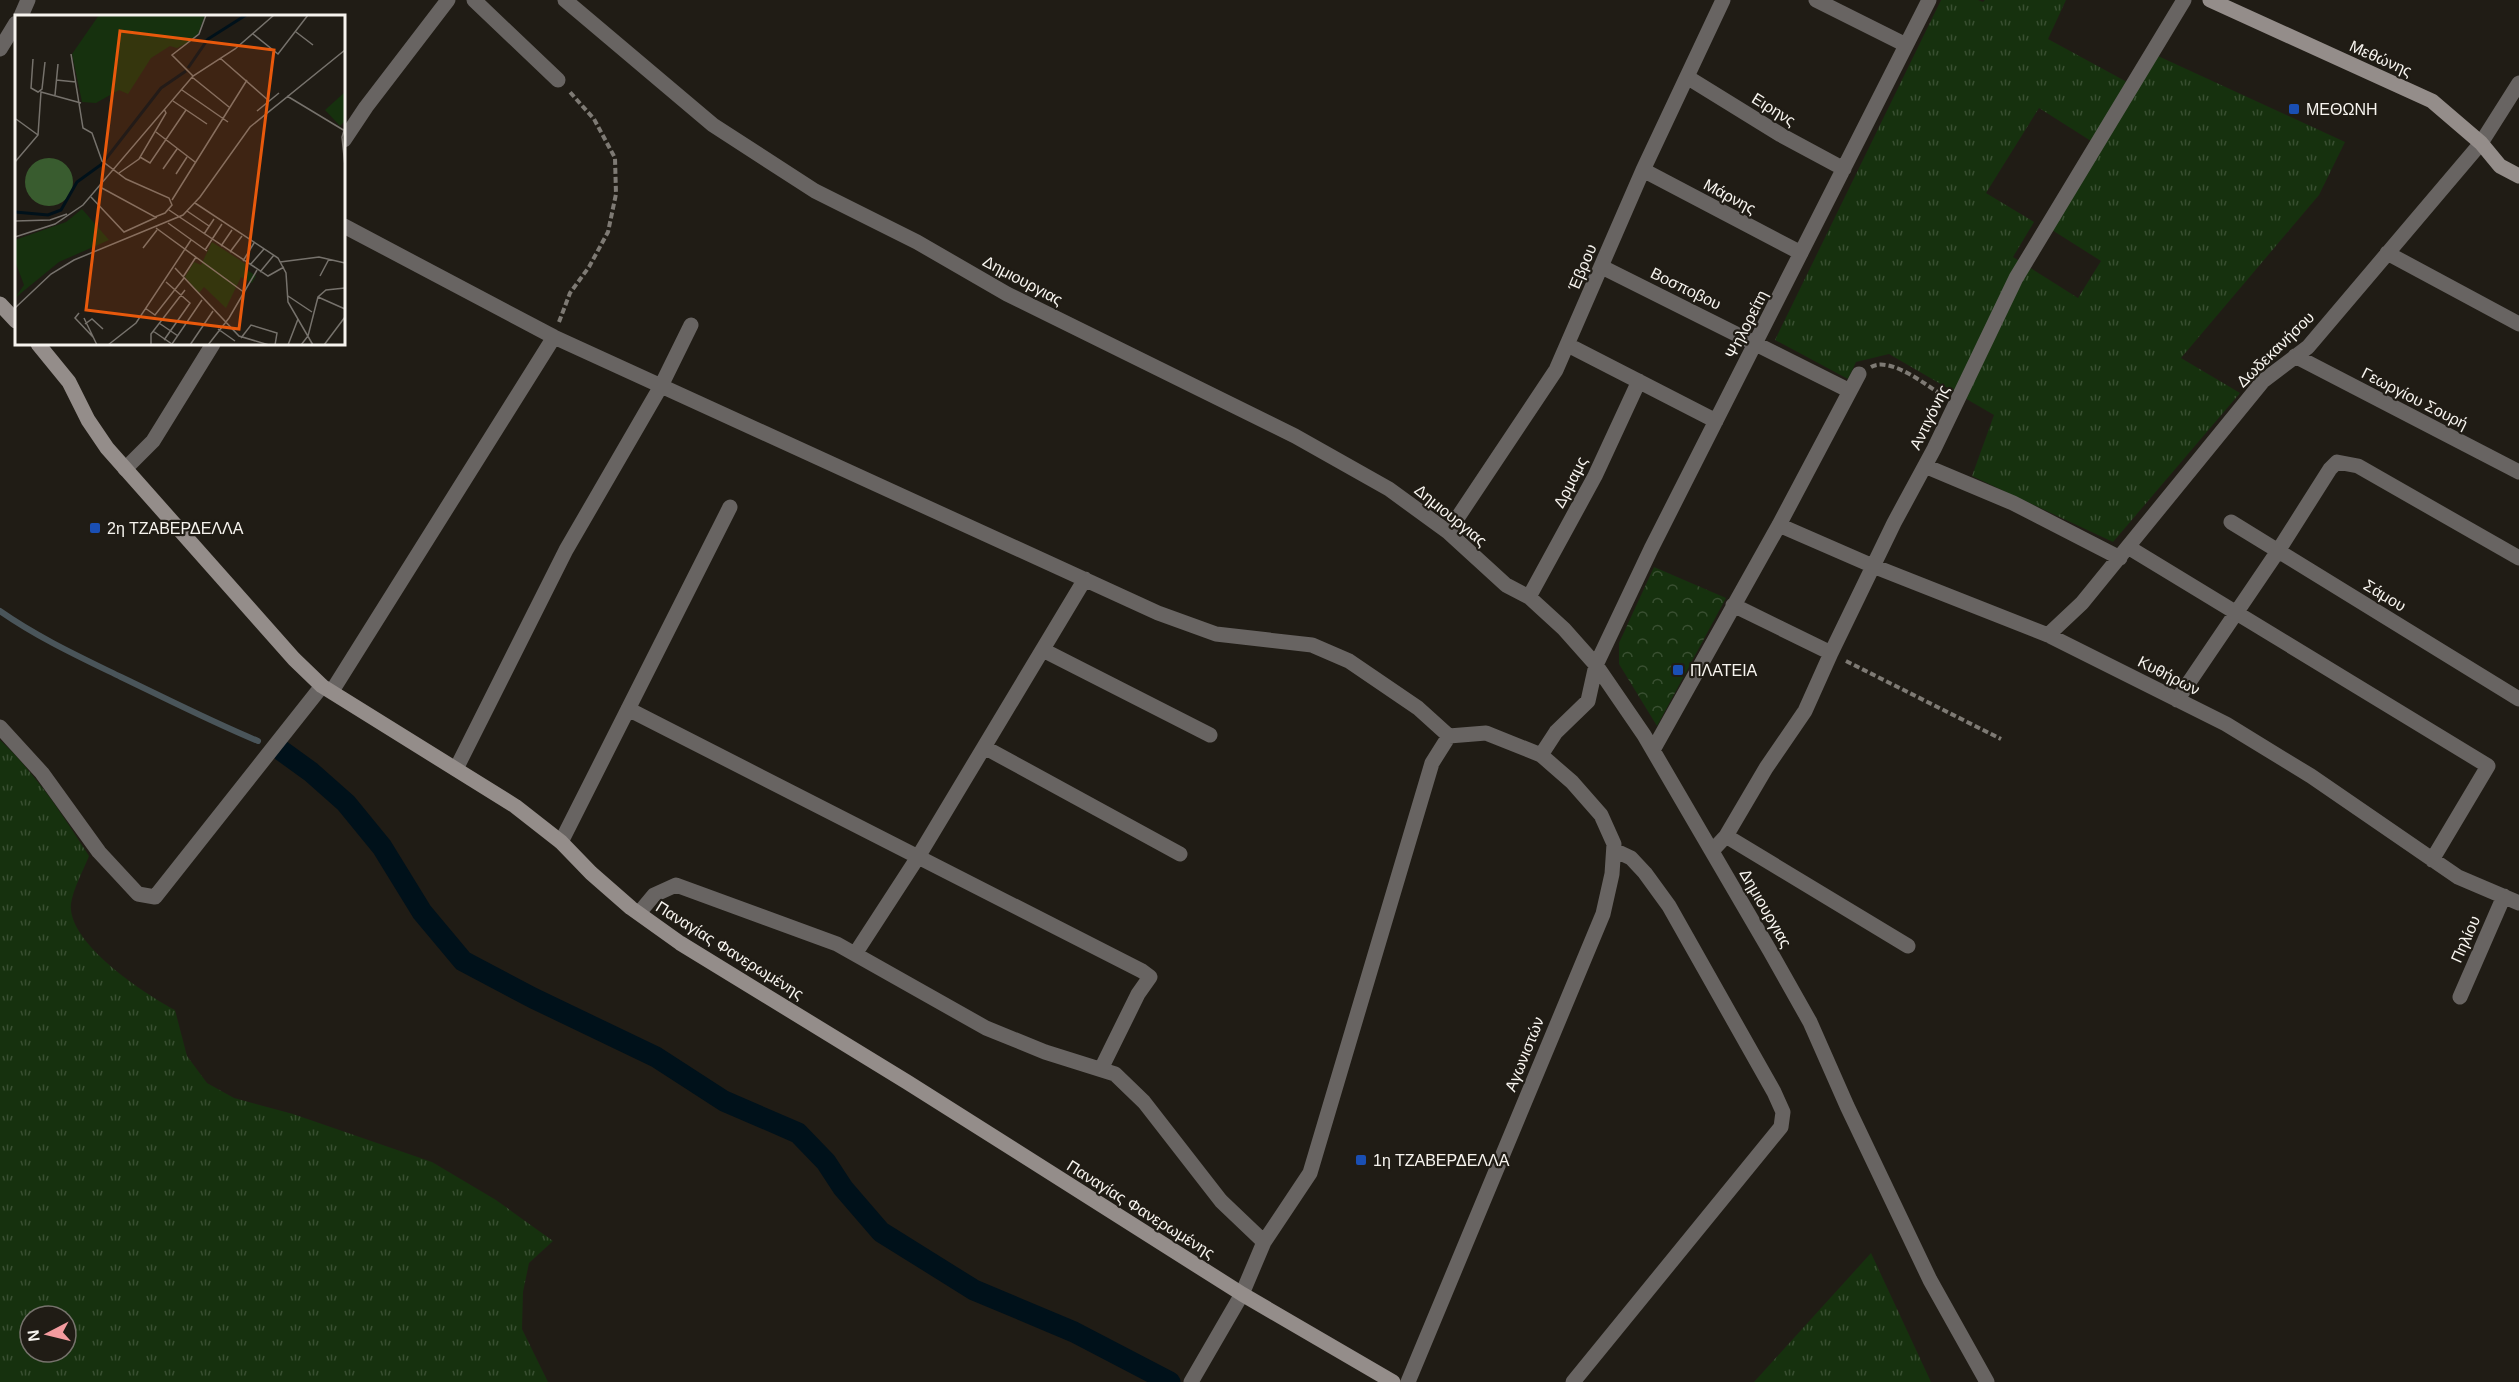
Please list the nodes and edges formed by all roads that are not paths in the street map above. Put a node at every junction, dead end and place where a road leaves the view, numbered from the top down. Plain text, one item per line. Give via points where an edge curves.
1 (28, 0) edge
2 (448, 0) edge
3 (474, 0) edge
4 (565, 0) edge
5 (1723, 0) edge
6 (1816, 0) edge
7 (1929, 0) edge
8 (2184, 0) edge
9 (2210, 0) edge
10 (21, 15) edge
11 (15, 25) edge
12 (1906, 45) junction
13 (0, 49) edge
14 (1687, 77) junction
15 (558, 80) road end
16 (2519, 83) edge
17 (345, 138) edge
18 (2481, 143) junction
19 (1844, 169) junction
20 (1643, 170) junction
21 (2519, 176) edge
22 (345, 227) edge
23 (1801, 253) junction
24 (2387, 254) junction
25 (1602, 267) junction
26 (0, 304) edge
27 (15, 320) edge
28 (2519, 324) edge
29 (691, 325) dead end
30 (554, 337) junction
31 (1757, 343) junction
32 (39, 345) edge
33 (212, 345) edge
34 (1568, 345) junction
35 (2295, 356) junction
36 (1859, 374) road end
37 (1639, 381) junction
38 (662, 386) junction
39 (1850, 391) junction
40 (1716, 421) junction
41 (1925, 466) junction
42 (125, 469) junction
43 (2519, 472) edge
44 (730, 507) dead end
45 (2231, 522) dead end
46 (1779, 525) junction
47 (1448, 532) junction
48 (2278, 551) junction
49 (2124, 552) junction
50 (2519, 558) edge
51 (1873, 566) junction
52 (1085, 579) junction
53 (1529, 597) junction
54 (1734, 605) junction
55 (2238, 611) junction
56 (2048, 635) junction
57 (1042, 650) junction
58 (1831, 653) junction
59 (1596, 665) junction
60 (327, 688) junction
61 (2177, 699) junction
62 (2519, 699) edge
63 (628, 709) junction
64 (0, 727) edge
65 (1210, 735) dead end
66 (1449, 736) junction
67 (984, 747) junction
68 (1653, 750) junction
69 (1541, 755) junction
70 (456, 769) junction
71 (1726, 836) junction
72 (561, 842) junction
73 (1614, 850) junction
74 (1712, 851) junction
75 (1180, 854) dead end
76 (918, 857) junction
77 (2432, 860) junction
78 (2504, 896) junction
79 (2519, 903) edge
80 (639, 913) junction
81 (1908, 946) dead end
82 (855, 954) junction
83 (2460, 997) dead end
84 (1101, 1069) junction
85 (1264, 1242) junction
86 (1242, 1294) junction
87 (1193, 1380) edge
88 (1392, 1382) edge
89 (1408, 1382) edge
90 (1573, 1382) edge
91 (1987, 1382) edge

1 - 10 street
2 - 17 street
3 - 15 street
4 - 47 street, Δημιουργιας via 713,124 815,191 917,242 1007,294 1295,436 1389,489
5 - 14 street, Έβρου
6 - 12 street
7 - 12 street, Ψηλορείτη
8 - 41 street, Αντιγόνης via 2016,278
9 - 18 main road, Μεθώνης via 2432,101
11 - 13 street
12 - 19 street, Ψηλορείτη
14 - 19 street, Ειρηνς
14 - 20 street, Έβρου
16 - 18 street, Δωδεκανήσου
18 - 21 main road, Μεθώνης via 2500,166
18 - 24 street, Δωδεκανήσου
19 - 23 street, Ψηλορείτη
20 - 23 street, Μάρνης
20 - 25 street, Έβρου
22 - 30 street
23 - 31 street, Ψηλορείτη
24 - 28 street
24 - 35 street, Δωδεκανήσου via 2308,347
25 - 31 street, Βοσποβου
25 - 34 street, Έβρου
26 - 27 main road
29 - 38 street
30 - 38 street
30 - 60 street
31 - 39 street, Βοσποβου
31 - 40 street, Ψηλορείτη
32 - 42 main road, Παναγίας Φανερωμένης via 69,382 88,420
33 - 42 street via 153,441
34 - 37 street
34 - 47 street, Έβρου via 1534,405
35 - 43 street, Γεωργίου Σουρή
35 - 49 street, Δωδεκανήσου via 2263,381
36 - 39 street
37 - 40 street
37 - 53 street, Δρμαμς via 1595,476
38 - 52 street
38 - 70 street via 566,550
39 - 46 street
40 - 59 street, Ψηλορείτη
41 - 49 street
41 - 51 street, Αντιγόνης
42 - 60 main road, Παναγίας Φανερωμένης via 294,659
44 - 63 street
45 - 48 street, Σάμου
46 - 51 street, Κυθήρων
46 - 54 street
47 - 53 street, Δημιουργιας via 1506,585
48 - 50 street via 2337,462 2358,466
48 - 55 street
48 - 62 street, Σάμου
49 - 55 street
49 - 56 street, Δωδεκανήσου via 2082,603
51 - 56 street, Κυθήρων
51 - 58 street, Αντιγόνης
52 - 57 street
52 - 66 street via 1158,613 1216,634 1312,645 1349,661 1418,708
53 - 59 street, Δημιουργιας
54 - 58 street
54 - 68 street
55 - 61 street
55 - 77 street via 2488,766
56 - 61 street, Κυθήρων
57 - 65 street
57 - 67 street
58 - 71 street, Αντιγόνης via 1805,711
59 - 68 street, Δημιουργιας
59 - 69 street, Ψηλορείτη via 1588,701 1556,732
60 - 64 street via 155,897 138,894 99,852 42,773
60 - 70 main road, Παναγίας Φανερωμένης
61 - 77 street, Κυθήρων via 2311,776
63 - 72 street
63 - 76 street
66 - 69 street, Αγωνιστών via 1486,733
66 - 85 street via 1432,763 1310,1173
67 - 75 street
67 - 76 street
68 - 74 street, Δημιουργιας
69 - 73 street, Αγωνιστών via 1601,815
70 - 72 main road, Παναγίας Φανερωμένης via 515,806
71 - 74 street, Αντιγόνης
71 - 81 street
72 - 80 main road, Παναγίας Φανερωμένης
73 - 89 street, Αγωνιστών via 1603,914
73 - 90 street via 1631,858 1646,873 1669,906 1783,1112 1781,1127 1767,1148 1724,1195
74 - 91 street, Δημιουργιας via 1810,1022 1930,1280
76 - 82 street
76 - 84 street via 1150,977 1138,993
77 - 78 street, Κυθήρων via 2458,877
78 - 79 street, Κυθήρων
78 - 83 street, Πηλίου
80 - 82 street via 654,895 676,885
80 - 86 main road, Παναγίας Φανερωμένης via 680,943
82 - 84 street via 986,1028
84 - 85 street via 1115,1074 1144,1102 1221,1201
85 - 86 street
86 - 87 street
86 - 88 main road, Παναγίας Φανερωμένης

